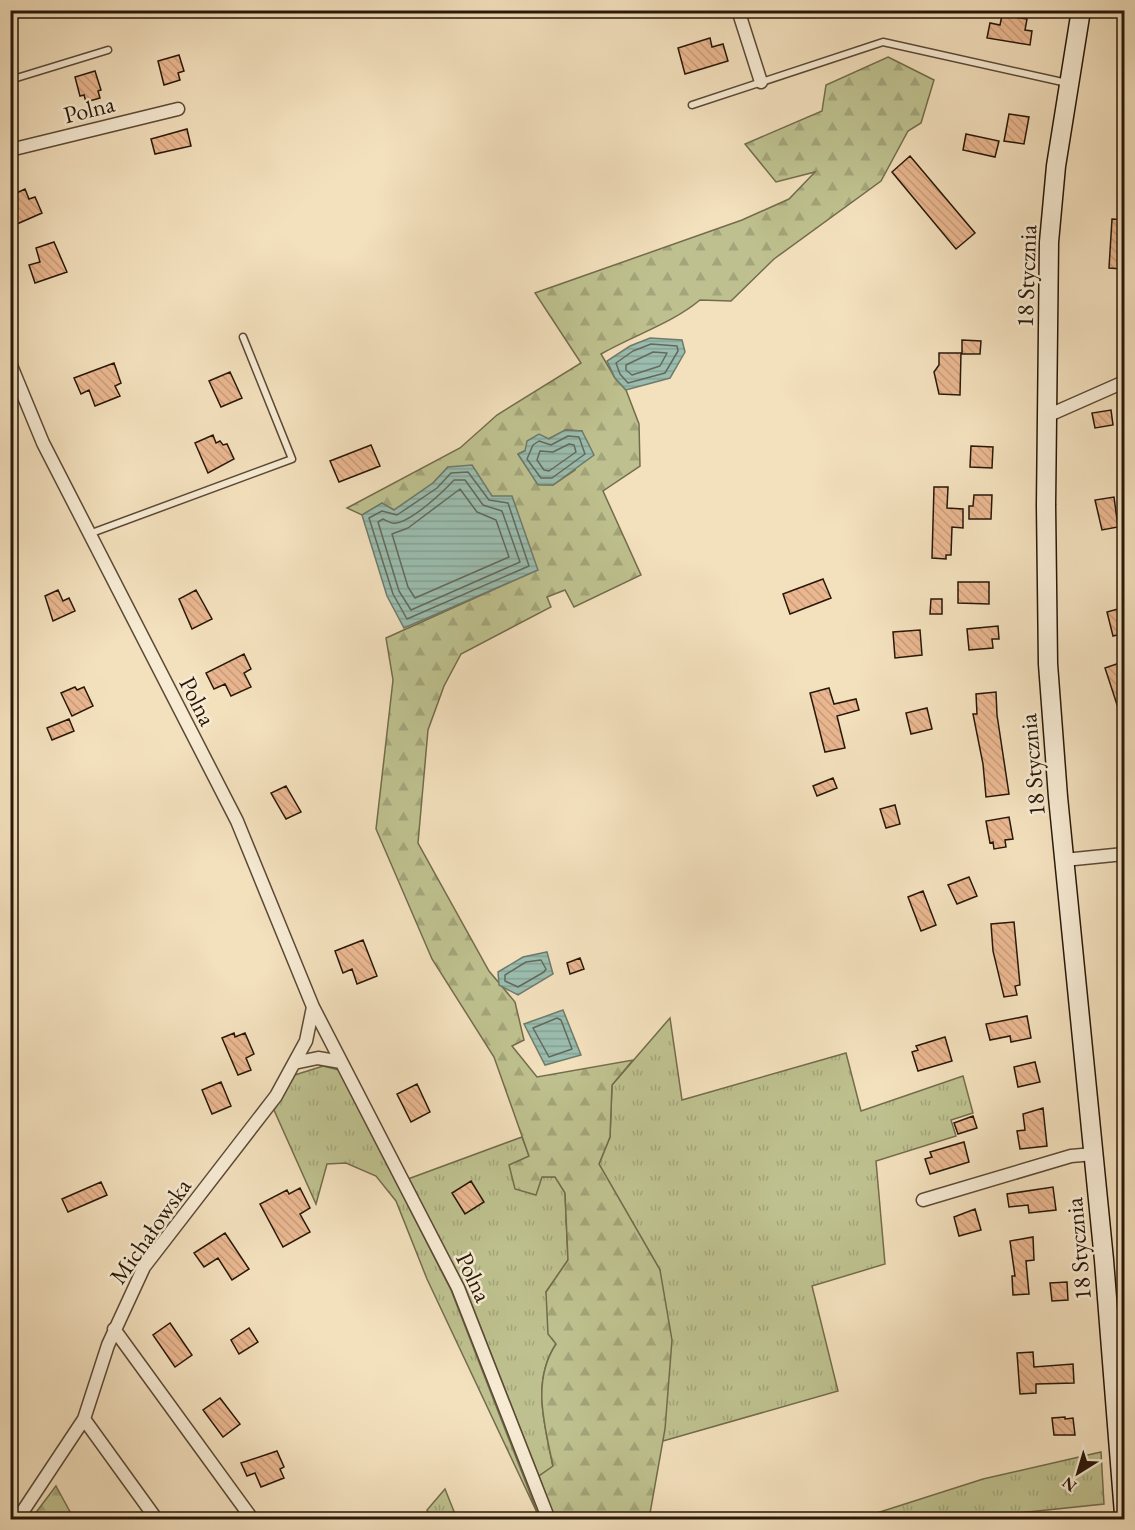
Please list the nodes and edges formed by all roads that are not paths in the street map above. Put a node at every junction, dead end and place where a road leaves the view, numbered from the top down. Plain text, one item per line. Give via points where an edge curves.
1 (738, 10) edge
2 (1081, 10) edge
3 (108, 50) dead end
4 (10, 80) edge
5 (761, 82) junction
6 (1069, 83) junction
7 (692, 105) dead end
8 (178, 109) dead end
9 (10, 150) edge
10 (243, 336) dead end
11 (10, 363) edge
12 (1125, 382) edge
13 (1047, 416) junction
14 (88, 534) junction
15 (1125, 854) edge
16 (1064, 860) junction
17 (313, 1007) junction
18 (341, 1062) junction
19 (294, 1063) junction
20 (1094, 1154) junction
21 (923, 1200) dead end
22 (114, 1329) junction
23 (1120, 1404) edge
24 (84, 1419) junction
25 (1125, 1514) edge
26 (17, 1520) edge
27 (158, 1520) edge
28 (253, 1520) edge
29 (549, 1520) edge

1 - 5 street
2 - 6 street, 18 Stycznia
3 - 4 lane
5 - 6 lane via 883,42
5 - 7 lane
6 - 13 street, 18 Stycznia via 1049,242
8 - 9 street, Polna
10 - 14 lane via 292,459
11 - 14 street, Polna via 43,443
12 - 13 street
13 - 16 street, 18 Stycznia via 1048,664
14 - 17 street, Polna via 237,820
15 - 16 street
16 - 20 street, 18 Stycznia
17 - 18 street, Polna
17 - 19 street, Michałowska via 306,1041
18 - 19 street via 318,1058
18 - 29 street, Polna via 458,1288
19 - 22 street, Michałowska via 276,1096 144,1267
20 - 21 street via 1071,1156
20 - 23 street, 18 Stycznia
22 - 24 street, Michałowska
22 - 28 street
23 - 25 street, 18 Stycznia
24 - 26 street, Michałowska
24 - 27 street

